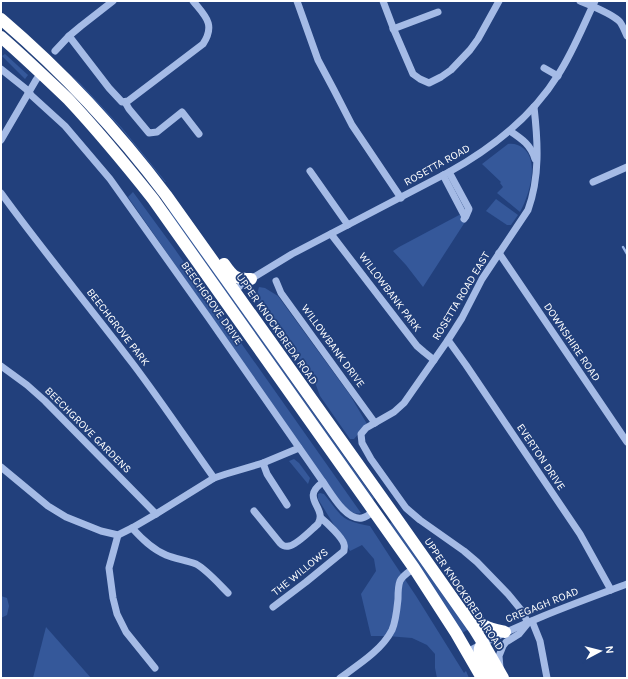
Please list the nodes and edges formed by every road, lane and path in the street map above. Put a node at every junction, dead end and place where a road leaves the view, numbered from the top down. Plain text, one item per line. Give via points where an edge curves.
1 (113, 1) edge
2 (193, 1) edge
3 (297, 1) edge
4 (383, 1) edge
5 (499, 1) edge
6 (580, 1) edge
7 (594, 4) edge
8 (438, 12) dead end
9 (1, 19) edge
10 (393, 29) junction
11 (68, 36) junction
12 (627, 36) edge
13 (1, 37) edge
14 (55, 51) dead end
15 (50, 63) junction
16 (1, 68) edge
17 (544, 68) dead end
18 (41, 73) junction
19 (558, 76) junction
20 (29, 92) junction
21 (126, 102) junction
22 (534, 107) junction
23 (510, 131) junction
24 (537, 131) junction
25 (199, 134) dead end
26 (523, 139) junction
27 (1, 140) edge
28 (537, 163) junction
29 (627, 167) edge
30 (310, 171) dead end
31 (446, 173) junction
32 (593, 182) dead end
33 (1, 193) edge
34 (166, 194) junction
35 (400, 198) junction
36 (464, 218) dead end
37 (348, 225) junction
38 (331, 234) junction
39 (499, 253) junction
40 (251, 278) junction
41 (276, 281) dead end
42 (234, 290) junction
43 (448, 340) junction
44 (434, 360) junction
45 (1, 366) edge
46 (375, 423) junction
47 (627, 442) edge
48 (300, 448) junction
49 (263, 463) junction
50 (1, 467) edge
51 (214, 478) junction
52 (323, 482) junction
53 (377, 490) junction
54 (287, 505) dead end
55 (254, 511) dead end
56 (373, 511) junction
57 (392, 512) junction
58 (156, 514) junction
59 (321, 518) junction
60 (132, 528) junction
61 (118, 535) junction
62 (411, 539) junction
63 (414, 568) junction
64 (627, 584) edge
65 (611, 590) junction
66 (228, 594) dead end
67 (274, 607) dead end
68 (530, 622) junction
69 (505, 632) junction
70 (483, 643) junction
71 (467, 652) junction
72 (155, 668) dead end
73 (499, 677) edge
74 (340, 678) edge
75 (482, 678) edge
76 (547, 678) edge

1 - 11 street
2 - 21 street via 210,26 203,44
3 - 35 street via 318,60 352,125
4 - 10 street
5 - 10 street via 470,50 452,70 430,83 413,74
6 - 7 street
7 - 12 street via 619,20
7 - 19 street, ROSETTA ROAD
8 - 10 street
9 - 15 highway, UPPER KNOCKBREDA ROAD
11 - 14 street
11 - 21 street via 109,88 122,102
13 - 18 highway
15 - 18 highway
15 - 34 highway, UPPER KNOCKBREDA ROAD via 115,131
16 - 20 street, BEECHGROVE DRIVE
17 - 19 street
18 - 20 street
18 - 56 highway via 96,130 153,199
19 - 22 street, ROSETTA ROAD
20 - 27 street
20 - 48 street, BEECHGROVE DRIVE via 65,126 110,179
21 - 25 street via 149,133 157,132 182,112
22 - 23 street, ROSETTA ROAD
22 - 24 street, ROSETTA ROAD EAST
23 - 26 street
23 - 31 street, ROSETTA ROAD via 488,149
24 - 26 street
24 - 28 street, ROSETTA ROAD EAST
26 - 28 street
28 - 39 street, ROSETTA ROAD EAST via 536,180 528,210
29 - 32 street
30 - 37 street
31 - 35 street, ROSETTA ROAD
31 - 36 street via 469,209
33 - 51 street, BEECHGROVE PARK via 142,376
34 - 40 highway via 188,213 232,275 240,279
34 - 42 highway, UPPER KNOCKBREDA ROAD
35 - 37 street, ROSETTA ROAD
37 - 38 street, ROSETTA ROAD
38 - 40 street, ROSETTA ROAD
38 - 44 street, WILLOWBANK PARK via 417,346
39 - 43 street, ROSETTA ROAD EAST via 482,278
39 - 47 street, DOWNSHIRE ROAD
40 - 42 street, ROSETTA ROAD
41 - 46 street, WILLOWBANK DRIVE via 281,293
42 - 53 highway, UPPER KNOCKBREDA ROAD
43 - 44 street, ROSETTA ROAD EAST
43 - 65 street, EVERTON DRIVE via 580,534
44 - 46 street, ROSETTA ROAD EAST via 404,403
45 - 58 street, BEECHGROVE GARDENS via 45,401
46 - 68 street, UPPER KNOCKBREDA ROAD via 362,431 365,449 406,508 477,562 512,598
48 - 49 street
48 - 52 street, BEECHGROVE DRIVE
49 - 51 street
49 - 54 street
50 - 61 street via 48,506 66,517
51 - 58 street
52 - 56 street, BEECHGROVE DRIVE via 350,515 360,518
52 - 59 street via 317,486 313,494
53 - 56 highway via 377,503
53 - 57 highway, UPPER KNOCKBREDA ROAD
55 - 59 street via 280,543 286,546 296,543 318,524
56 - 57 highway
56 - 63 highway
57 - 62 highway, UPPER KNOCKBREDA ROAD
58 - 60 street
59 - 67 street, THE WILLOWS via 344,543 344,551
60 - 61 street
60 - 66 street via 154,550 196,564 214,578
61 - 72 street via 110,568 117,614 126,632
62 - 69 highway via 436,563 476,620 484,626
62 - 70 highway, UPPER KNOCKBREDA ROAD
63 - 71 highway
63 - 74 street via 400,581 395,620 386,640
64 - 65 street, CREGAGH ROAD
65 - 68 street, CREGAGH ROAD
68 - 69 street, CREGAGH ROAD
68 - 73 street via 503,646 499,656
68 - 76 street, UPPER KNOCKBREDA ROAD via 540,641
69 - 70 street, CREGAGH ROAD
70 - 71 street, CREGAGH ROAD
70 - 73 highway via 480,646 480,654
71 - 75 highway

